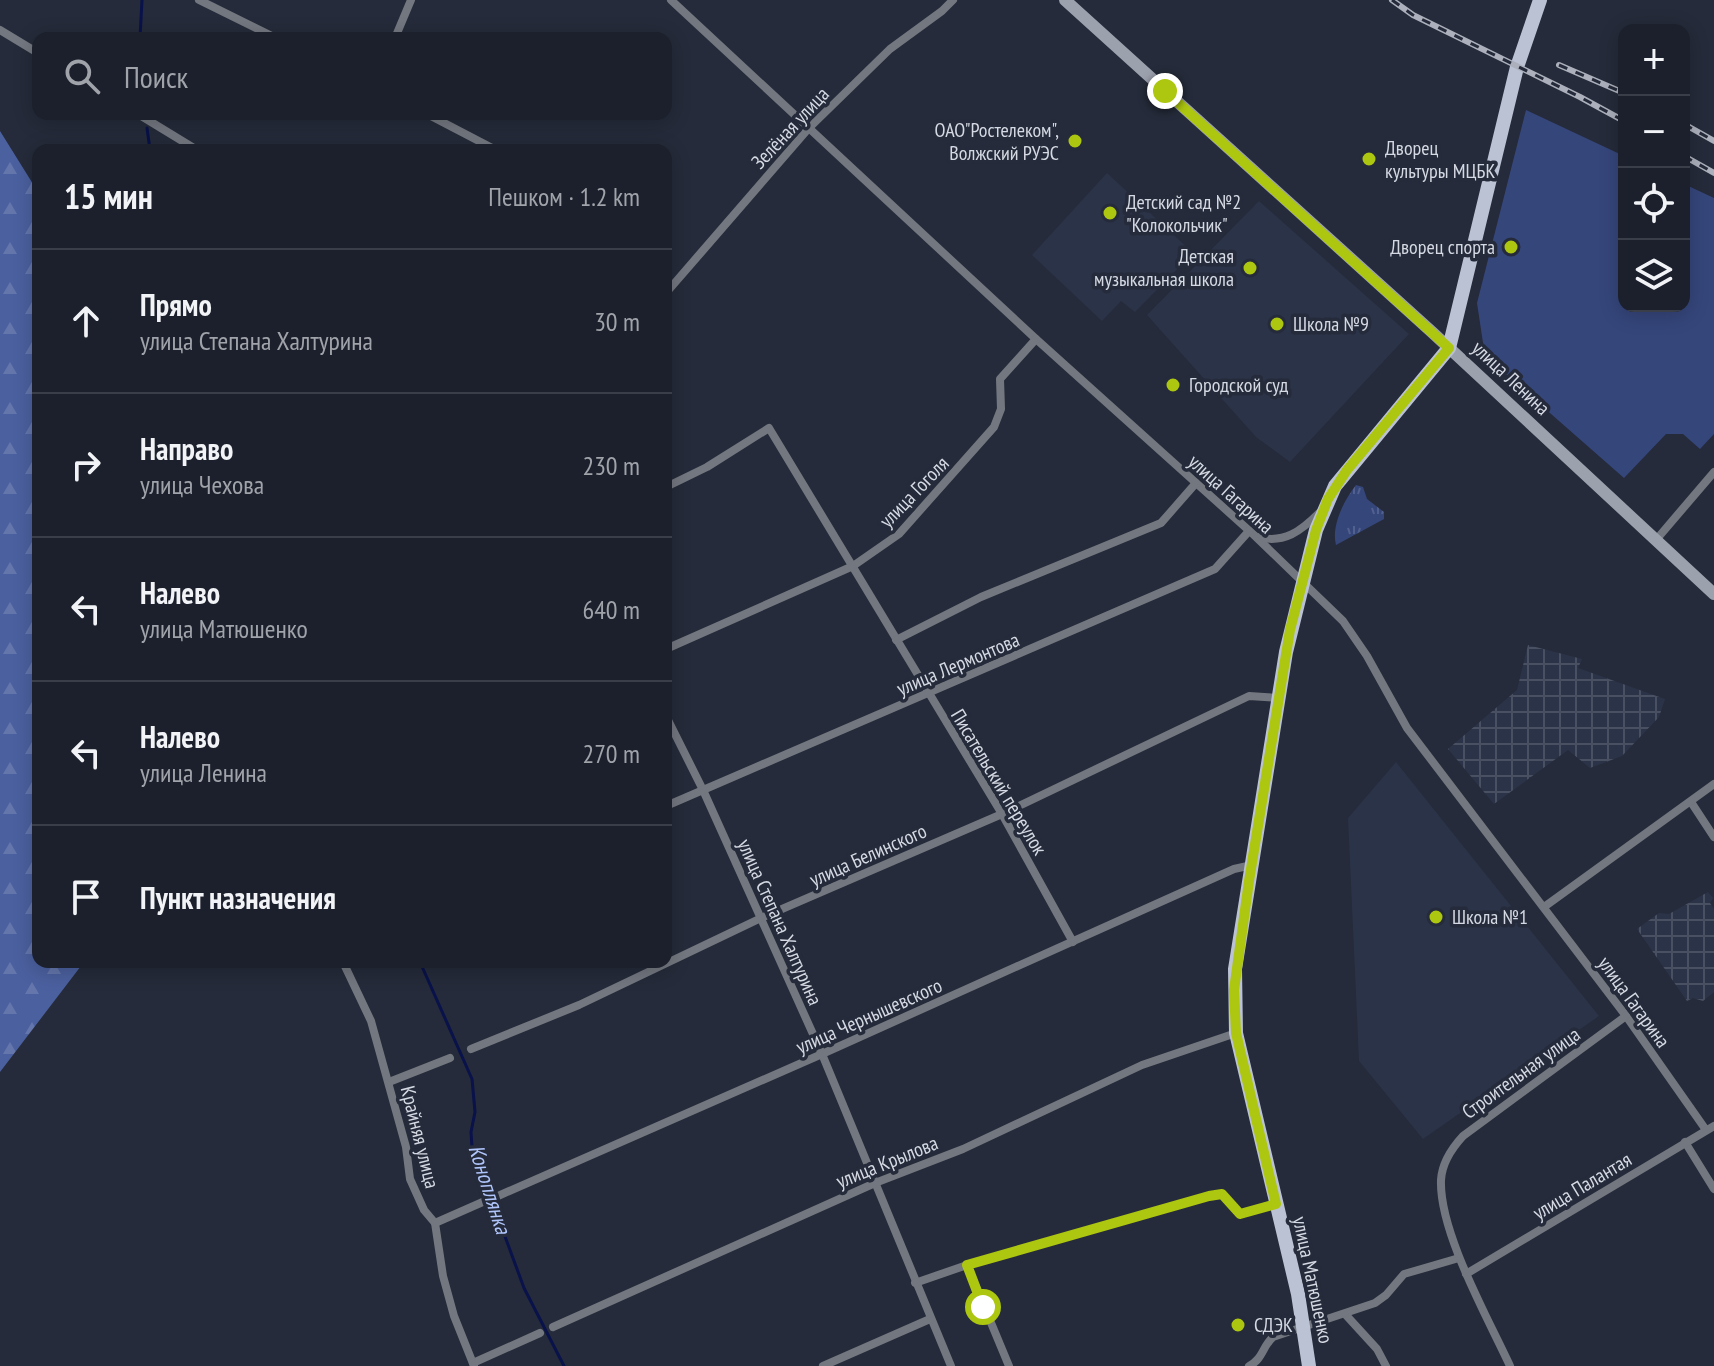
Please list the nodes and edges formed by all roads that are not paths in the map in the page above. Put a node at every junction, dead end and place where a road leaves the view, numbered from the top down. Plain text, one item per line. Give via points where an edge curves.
1 (199, 0) edge
2 (411, 0) edge
3 (671, 0) edge
4 (953, 0) edge
5 (1065, 0) edge
6 (1540, 0) edge
7 (0, 30) edge
8 (264, 32) edge
9 (398, 32) edge
10 (32, 49) edge
11 (148, 120) edge
12 (438, 120) edge
13 (809, 128) junction
14 (187, 144) edge
15 (484, 144) edge
16 (672, 286) edge
17 (1036, 339) junction
18 (1449, 348) junction
19 (1714, 472) edge
20 (1196, 483) junction
21 (672, 484) edge
22 (1322, 510) junction
23 (1251, 533) junction
24 (1656, 540) junction
25 (853, 566) junction
26 (1302, 582) junction
27 (1714, 594) edge
28 (896, 640) junction
29 (672, 646) edge
30 (928, 694) junction
31 (1278, 698) junction
32 (672, 728) edge
33 (1714, 784) edge
34 (703, 790) junction
35 (1691, 802) junction
36 (672, 803) edge
37 (1002, 814) junction
38 (1714, 837) edge
39 (1252, 865) junction
40 (1544, 907) junction
41 (759, 919) junction
42 (1073, 942) junction
43 (672, 961) edge
44 (346, 968) edge
45 (656, 968) edge
46 (1626, 1016) junction
47 (1236, 1033) junction
48 (471, 1049) dead end
49 (822, 1054) junction
50 (450, 1058) dead end
51 (389, 1082) junction
52 (1710, 1128) edge
53 (1685, 1142) junction
54 (875, 1183) junction
55 (1714, 1189) edge
56 (498, 1196) dead end
57 (485, 1201) dead end
58 (1276, 1204) junction
59 (435, 1223) junction
60 (1459, 1258) junction
61 (967, 1265) junction
62 (1466, 1274) junction
63 (915, 1283) junction
64 (1345, 1314) junction
65 (930, 1319) junction
66 (553, 1327) dead end
67 (1304, 1328) junction
68 (540, 1333) dead end
69 (474, 1365) edge
70 (823, 1366) edge
71 (951, 1366) edge
72 (1009, 1366) edge
73 (1249, 1366) edge
74 (1309, 1366) edge
75 (1386, 1366) edge
76 (1510, 1366) edge

1 - 8 street
2 - 9 street
3 - 13 street, улица Гагарина
4 - 13 street, Зелёная улица via 890,49
5 - 18 main road, улица Ленина
6 - 18 main road via 1517,67
7 - 10 street
11 - 14 street
12 - 15 street
13 - 16 street, Зелёная улица
13 - 17 street, улица Гагарина
17 - 20 street, улица Гагарина
17 - 25 street, улица Гоголя via 1000,379 1001,409 986,438 899,534
18 - 22 main road, улица Матюшенко via 1347,470
18 - 24 main road, улица Ленина
19 - 24 street
20 - 23 street, улица Гагарина
20 - 28 street via 1161,523 981,597
21 - 25 street, Писательский переулок via 769,428
22 - 23 street via 1294,534 1268,540
22 - 26 main road, улица Матюшенко
23 - 26 street, улица Гагарина
23 - 30 street, улица Лермонтова via 1215,569
24 - 27 main road, улица Ленина
25 - 28 street, Писательский переулок
25 - 29 street, улица Гоголя
26 - 31 main road, улица Матюшенко
26 - 40 street, улица Гагарина via 1349,629 1407,728
28 - 30 street, Писательский переулок
30 - 34 street, улица Лермонтова
30 - 37 street, Писательский переулок
31 - 37 street, улица Белинского via 1249,696
31 - 39 main road, улица Матюшенко
32 - 34 street, улица Степана Халтурина
33 - 35 street
34 - 36 street, улица Лермонтова
34 - 41 street, улица Степана Халтурина
35 - 38 street
35 - 40 street
37 - 41 street, улица Белинского
37 - 42 street, Писательский переулок
39 - 42 street, улица Чернышевского
39 - 47 main road, улица Матюшенко via 1235,969
40 - 46 street, улица Гагарина
41 - 43 street, улица Белинского
41 - 49 street, улица Степана Халтурина
42 - 49 street, улица Чернышевского
44 - 51 street, Крайняя улица via 371,1021
45 - 48 street, улица Белинского
46 - 52 street, улица Гагарина
46 - 60 street, Строительная улица via 1455,1144 1441,1181
47 - 54 street, улица Крылова via 1142,1065 963,1149
47 - 58 main road, улица Матюшенко
49 - 54 street, улица Степана Халтурина
49 - 56 street, улица Чернышевского
50 - 51 street
51 - 59 street, Крайняя улица via 410,1179
52 - 53 street, улица Палантая
53 - 55 street
53 - 62 street, улица Палантая
54 - 63 street, улица Степана Халтурина
54 - 66 street, улица Крылова
57 - 59 street
58 - 61 street via 1240,1214 1222,1194 1209,1196
58 - 67 main road, улица Матюшенко
59 - 69 street, Крайняя улица via 443,1276
60 - 62 street, Строительная улица
60 - 64 street via 1404,1274 1375,1303
61 - 63 street
61 - 72 street
62 - 76 street, Строительная улица
63 - 65 street, улица Степана Халтурина
64 - 67 street
64 - 75 street
65 - 70 street
65 - 71 street, улица Степана Халтурина
67 - 73 street via 1273,1337
67 - 74 main road, улица Матюшенко
68 - 69 street

